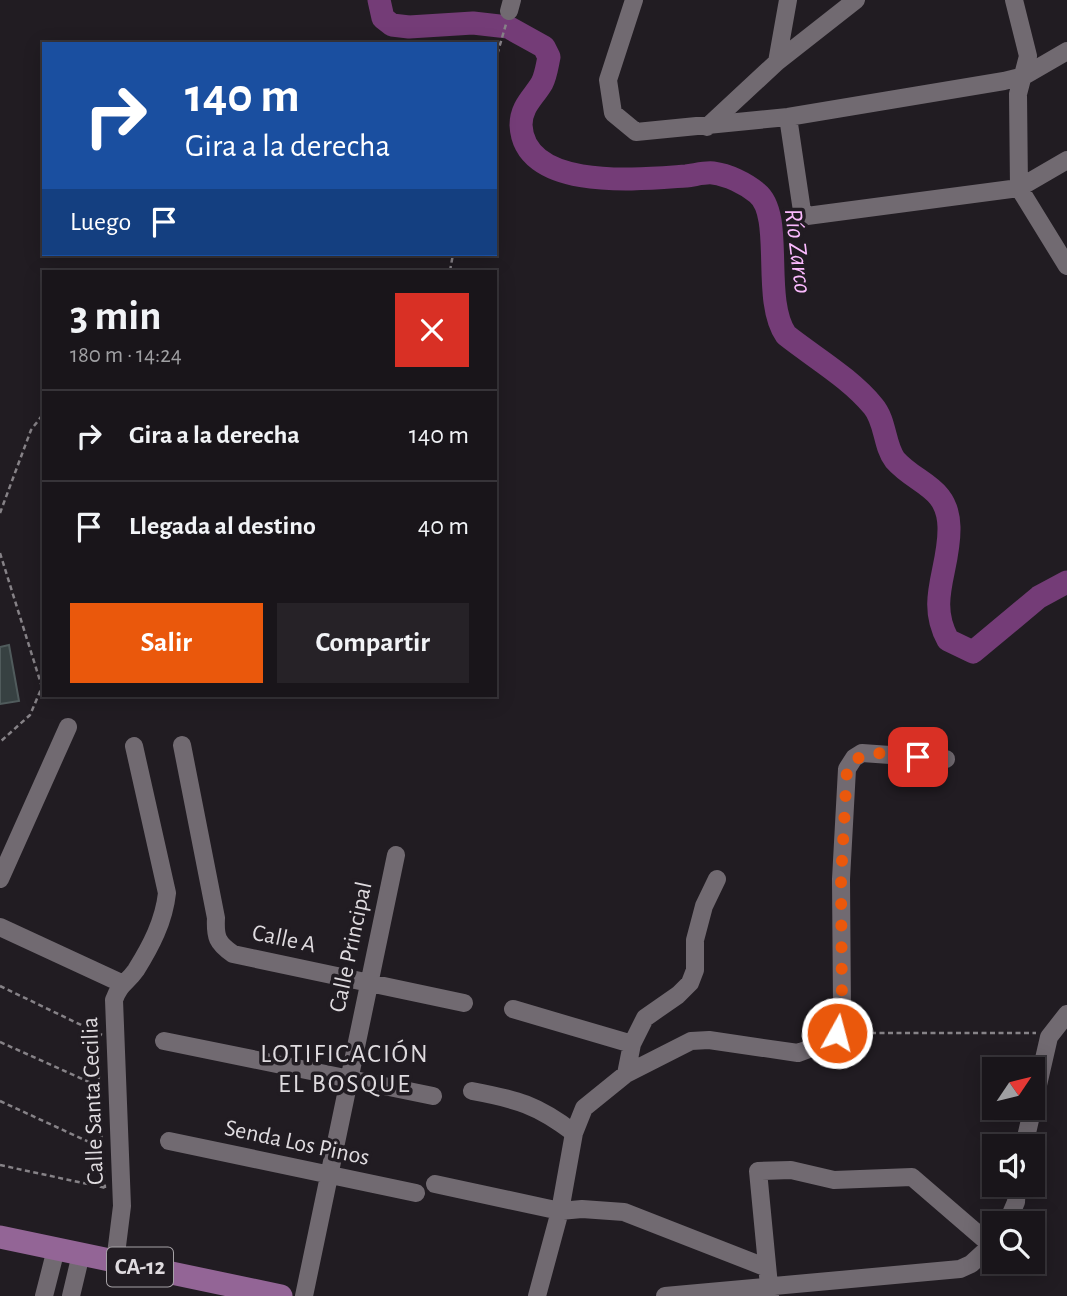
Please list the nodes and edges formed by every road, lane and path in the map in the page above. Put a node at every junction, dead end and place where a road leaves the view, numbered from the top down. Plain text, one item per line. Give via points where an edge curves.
1 (634, 0) edge
2 (788, 0) edge
3 (856, 0) edge
4 (1014, 0) edge
5 (511, 5) edge
6 (1067, 51) edge
7 (497, 55) edge
8 (776, 62) junction
9 (1024, 76) junction
10 (788, 117) junction
11 (707, 127) junction
12 (1067, 160) edge
13 (1019, 188) junction
14 (1060, 241) edge
15 (1067, 266) edge
16 (42, 415) edge
17 (0, 513) edge
18 (0, 553) edge
19 (68, 727) dead end
20 (0, 742) edge
21 (182, 745) dead end
22 (134, 746) dead end
23 (946, 759) dead end
24 (396, 855) dead end
25 (717, 879) dead end
26 (0, 880) edge
27 (0, 927) edge
28 (369, 982) junction
29 (121, 983) junction
30 (0, 986) edge
31 (464, 1003) dead end
32 (513, 1009) dead end
33 (1067, 1014) edge
34 (837, 1033) junction
35 (103, 1036) dead end
36 (1049, 1037) junction
37 (164, 1041) dead end
38 (0, 1042) edge
39 (632, 1044) junction
40 (101, 1061) dead end
41 (626, 1074) junction
42 (349, 1079) junction
43 (98, 1086) junction
44 (472, 1091) dead end
45 (433, 1096) dead end
46 (0, 1101) edge
47 (574, 1133) junction
48 (1027, 1134) edge
49 (169, 1141) dead end
50 (102, 1148) junction
51 (0, 1165) edge
52 (329, 1174) junction
53 (435, 1184) dead end
54 (105, 1188) junction
55 (110, 1189) dead end
56 (416, 1194) dead end
57 (560, 1211) junction
58 (982, 1235) edge
59 (0, 1237) edge
60 (56, 1249) junction
61 (81, 1254) junction
62 (982, 1254) edge
63 (115, 1262) junction
64 (765, 1267) junction
65 (770, 1292) edge
66 (44, 1296) edge
67 (71, 1296) edge
68 (281, 1296) edge
69 (304, 1296) edge
70 (537, 1296) edge
71 (665, 1296) edge

1 - 11 street via 608,80 613,113 636,132
2 - 8 street
3 - 8 street
4 - 9 street via 1028,57
5 - 7 path
6 - 9 street
8 - 11 street
9 - 10 street
9 - 13 street via 1018,94
10 - 11 street
10 - 13 street via 802,211 807,216
12 - 13 street
13 - 14 street
14 - 15 street
16 - 17 path via 30,430
18 - 20 path via 42,687 30,715
19 - 26 street
21 - 28 street, Calle A via 220,945 233,954
22 - 29 street, Calle Santa Cecilia via 167,893 164,916 134,972
23 - 34 street via 862,753 847,769 841,879 842,1010
24 - 28 street, Calle Principal
25 - 39 street via 695,940 690,983 645,1017
27 - 29 street
28 - 31 street, Calle A
28 - 42 street, Calle Principal
29 - 63 street, Calle Santa Cecilia via 114,1000 122,1216
30 - 35 path
32 - 39 street
33 - 36 street
34 - 36 path via 1037,1033
34 - 41 street via 798,1053 691,1041
36 - 48 street
37 - 42 street
38 - 43 path
39 - 41 street
40 - 43 path
41 - 47 street via 584,1108
42 - 45 street
42 - 52 street, Calle Principal
43 - 50 path
44 - 47 street via 548,1112
46 - 50 path
47 - 57 street
49 - 52 street, Senda Los Pinos
50 - 54 path
51 - 54 path
52 - 56 street, Senda Los Pinos
52 - 69 street, Calle Principal
53 - 57 street
54 - 55 path
57 - 64 street via 624,1212
57 - 70 street
58 - 64 street via 912,1177 834,1180 775,1169 758,1171
59 - 60 main road, CA-12
60 - 61 main road, CA-12
60 - 66 street
61 - 63 main road, CA-12
61 - 67 street
62 - 65 street via 960,1269
63 - 68 main road, CA-12
64 - 65 street
65 - 71 street

